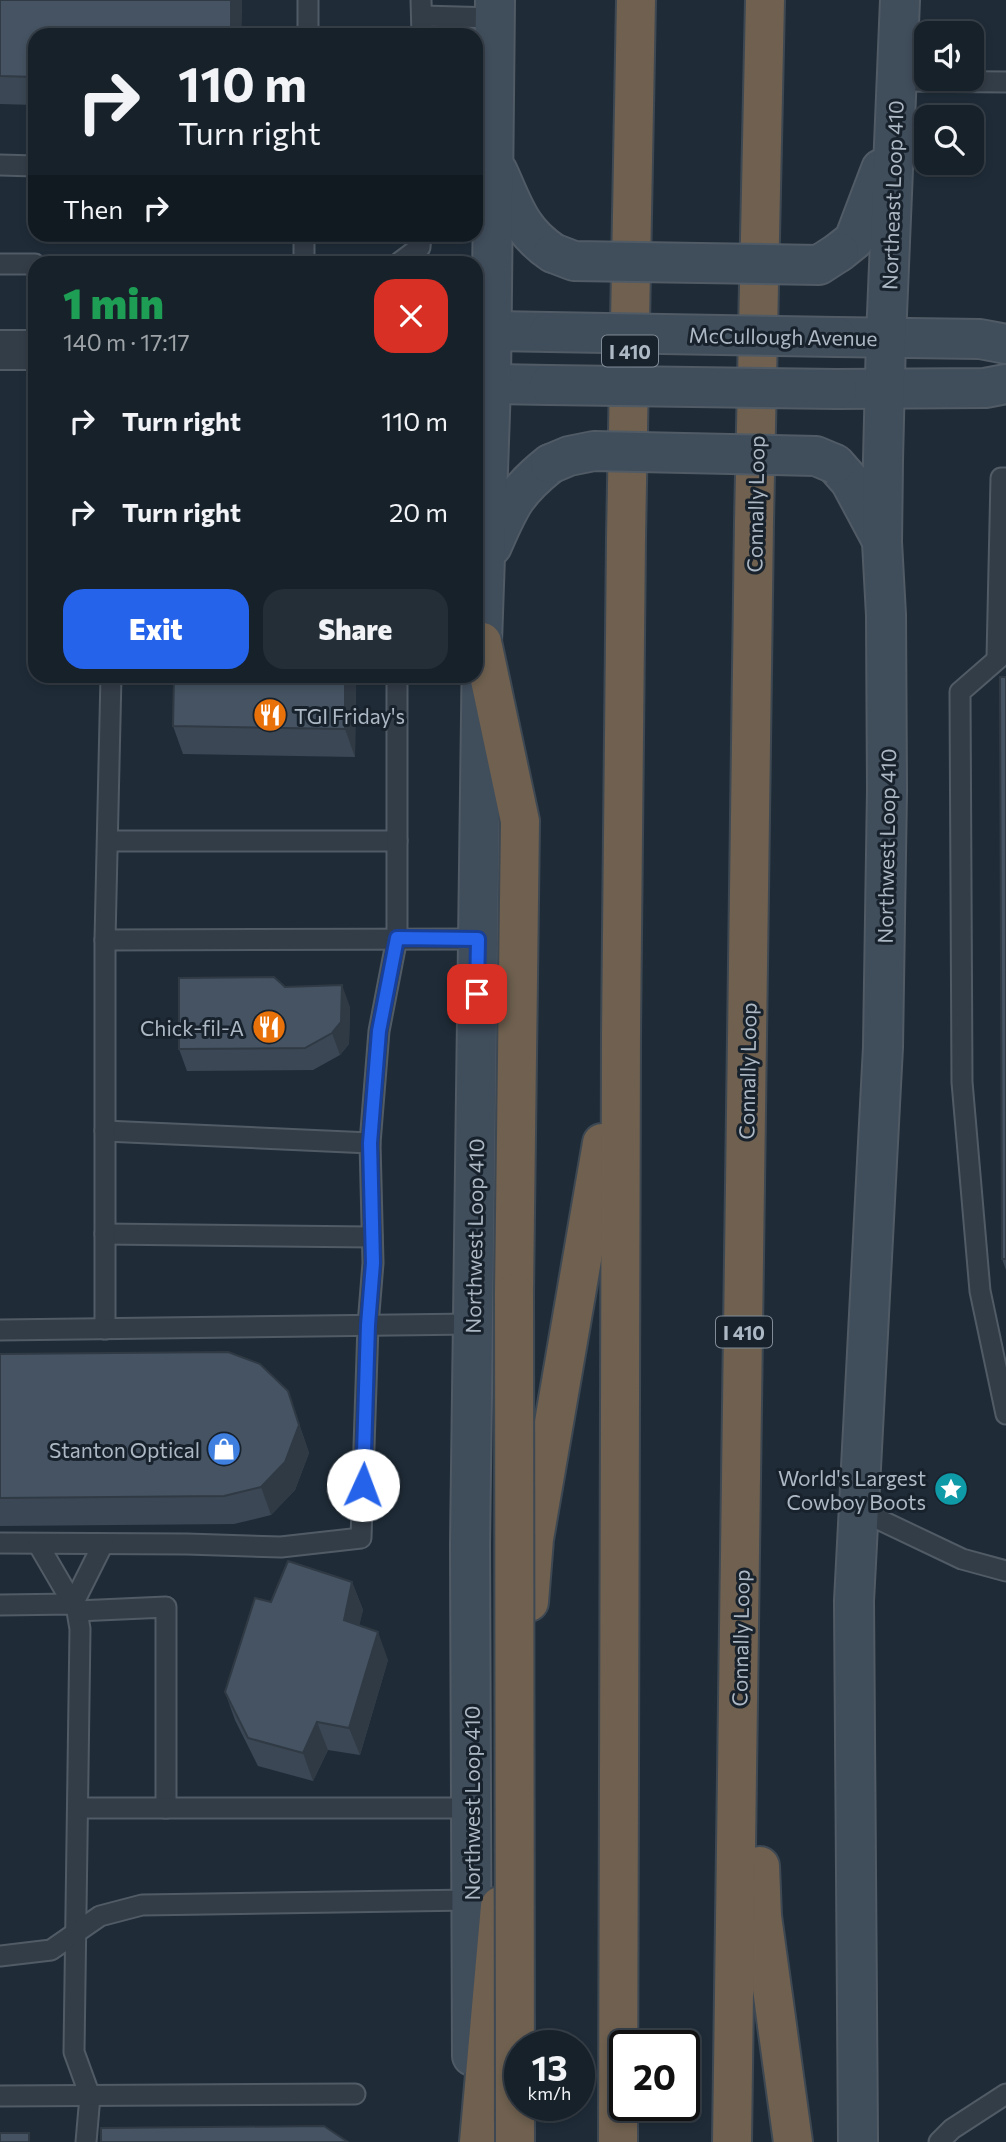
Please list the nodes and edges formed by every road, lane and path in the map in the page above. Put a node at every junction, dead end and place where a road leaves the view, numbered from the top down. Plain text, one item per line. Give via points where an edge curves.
1 (308, 0) edge
2 (609, 0) edge
3 (636, 0) edge
4 (765, 0) edge
5 (772, 0) edge
6 (900, 0) edge
7 (495, 9) edge
8 (422, 17) edge
9 (308, 28) edge
10 (764, 48) junction
11 (897, 81) junction
12 (1006, 82) edge
13 (894, 129) junction
14 (493, 161) junction
15 (634, 163) junction
16 (0, 165) edge
17 (28, 166) edge
18 (420, 242) edge
19 (408, 256) edge
20 (0, 264) edge
21 (28, 264) edge
22 (484, 331) edge
23 (886, 338) junction
24 (1006, 344) edge
25 (0, 350) edge
26 (28, 350) edge
27 (483, 384) edge
28 (1006, 384) edge
29 (885, 389) junction
30 (1006, 478) edge
31 (882, 542) junction
32 (486, 559) junction
33 (483, 621) edge
34 (483, 647) edge
35 (1002, 655) edge
36 (111, 683) edge
37 (397, 683) edge
38 (481, 683) edge
39 (108, 841) junction
40 (397, 841) junction
41 (397, 938) junction
42 (478, 939) junction
43 (105, 940) junction
44 (621, 1034) junction
45 (105, 1130) junction
46 (370, 1143) junction
47 (105, 1234) junction
48 (372, 1237) junction
49 (472, 1324) junction
50 (368, 1325) junction
51 (105, 1329) junction
52 (0, 1330) edge
53 (998, 1333) edge
54 (1006, 1413) edge
55 (857, 1509) junction
56 (0, 1543) edge
57 (38, 1544) junction
58 (103, 1544) junction
59 (742, 1556) junction
60 (1006, 1571) edge
61 (0, 1605) edge
62 (75, 1608) junction
63 (78, 1808) junction
64 (166, 1808) junction
65 (471, 1808) junction
66 (471, 1900) junction
67 (77, 1931) junction
68 (0, 1956) edge
69 (355, 2094) dead end
70 (1006, 2094) edge
71 (0, 2096) edge
72 (90, 2096) junction
73 (86, 2142) edge
74 (473, 2142) edge
75 (479, 2142) edge
76 (515, 2142) edge
77 (618, 2142) edge
78 (732, 2142) edge
79 (793, 2142) edge
80 (858, 2142) edge
81 (939, 2142) edge

1 - 9 lane
2 - 15 highway
3 - 15 highway, I 410
4 - 10 highway, Connally Loop / I 410
5 - 10 highway
6 - 11 main road, Northeast Loop 410
7 - 8 lane
7 - 14 main road
10 - 59 highway, Connally Loop / I 410
11 - 12 lane
11 - 13 main road, Northeast Loop 410
13 - 14 main road, bridge via 854,240 819,265 574,261 553,253 525,228
13 - 23 main road, Northeast Loop 410
14 - 22 main road
15 - 44 highway, I 410
16 - 17 lane
18 - 19 lane
20 - 21 lane
22 - 23 main road, McCullough Avenue, bridge
22 - 27 main road, Northwest Loop 410
23 - 24 main road, McCullough Avenue via 980,339
23 - 29 main road, Northeast Loop 410
25 - 26 street
27 - 29 main road, bridge
27 - 32 main road, Northwest Loop 410
28 - 29 main road
29 - 31 main road, Northwest Loop 410
30 - 35 lane via 1001,478
31 - 32 main road, bridge via 850,481 835,464 816,456 594,451 550,464 526,483 511,502
31 - 55 main road, Northwest Loop 410 via 887,750 883,1047
32 - 33 main road, Northwest Loop 410
34 - 76 highway, bridge via 520,821 514,1293
35 - 53 lane via 960,692 963,1094 980,1291
36 - 39 lane
37 - 40 lane
38 - 42 main road, Northwest Loop 410
39 - 40 lane
39 - 43 lane
40 - 41 lane
41 - 42 lane
41 - 43 lane
41 - 46 lane via 379,1031
42 - 49 main road, Northwest Loop 410
43 - 45 lane
44 - 75 highway via 534,1539
44 - 77 highway, I 410
45 - 46 lane
45 - 47 lane
46 - 48 lane
47 - 48 lane
47 - 51 lane
48 - 50 lane
49 - 50 lane
49 - 65 main road, Northwest Loop 410
50 - 51 lane
50 - 58 lane via 361,1538 281,1546
51 - 52 lane
53 - 54 lane
55 - 60 lane via 962,1559
55 - 80 main road, Northwest Loop 410 via 853,1601
56 - 57 lane
57 - 58 lane
57 - 62 lane
58 - 62 lane
59 - 78 highway, Connally Loop / I 410
59 - 79 highway via 762,1916
61 - 62 lane
62 - 63 lane via 80,1629
62 - 64 lane via 166,1607
63 - 64 lane
63 - 67 lane
64 - 65 lane
65 - 66 main road, Northwest Loop 410
66 - 67 lane via 142,1905 100,1916
66 - 74 main road, Northwest Loop 410
67 - 68 lane via 51,1950
67 - 72 lane via 74,2052
69 - 72 lane
70 - 81 lane via 951,2129
71 - 72 lane
72 - 73 lane

